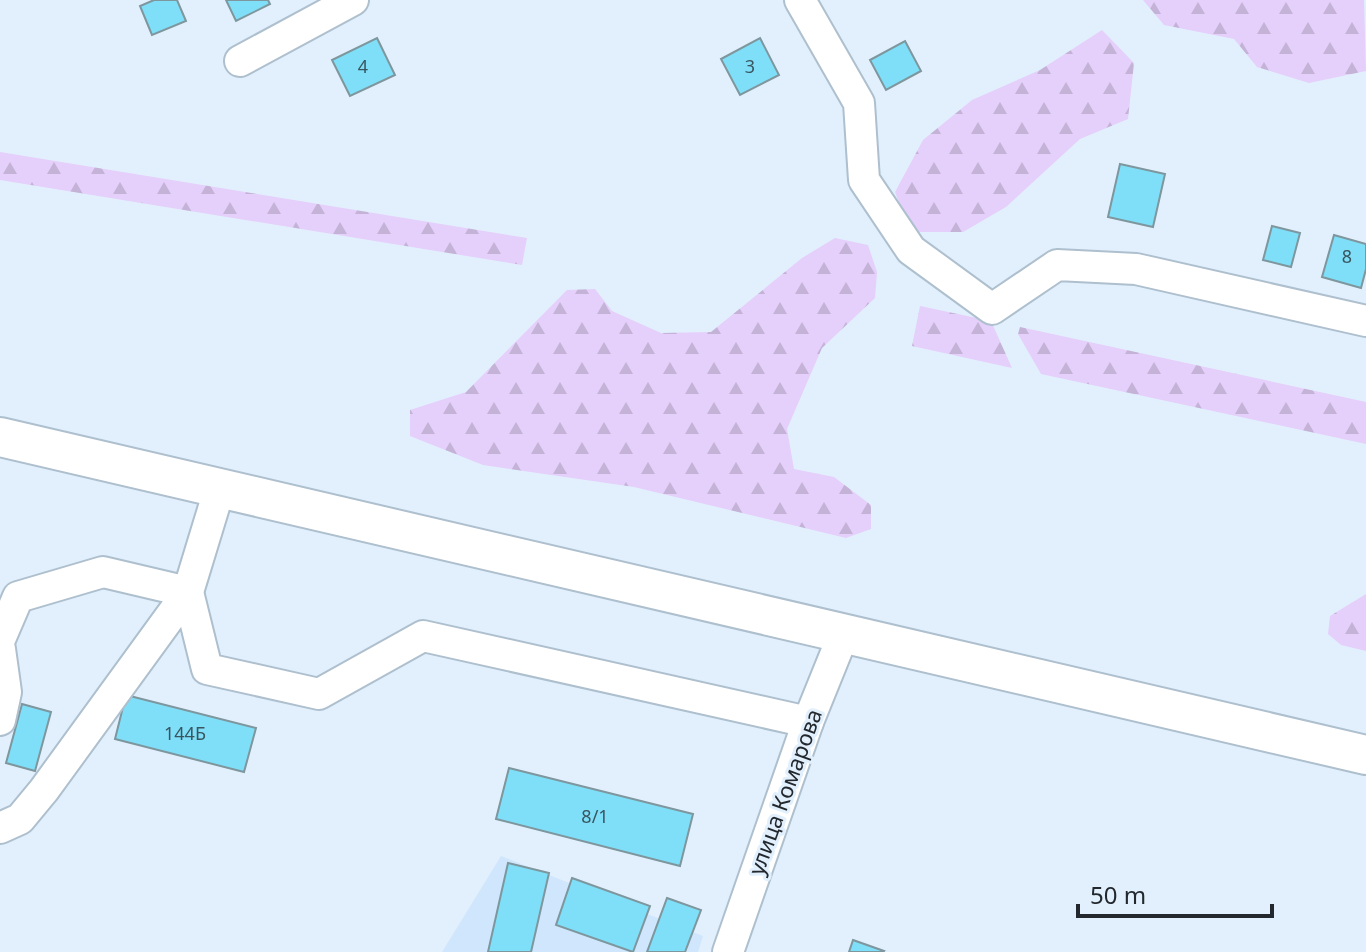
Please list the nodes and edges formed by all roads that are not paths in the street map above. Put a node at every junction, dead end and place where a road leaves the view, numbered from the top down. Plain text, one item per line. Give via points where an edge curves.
1 (353, 0) edge
2 (800, 0) edge
3 (240, 61) dead end
4 (1366, 321) edge
5 (0, 437) edge
6 (220, 487) junction
7 (188, 592) junction
8 (844, 633) junction
9 (0, 639) edge
10 (0, 649) edge
11 (0, 720) edge
12 (808, 722) junction
13 (1366, 755) edge
14 (0, 828) edge
15 (728, 952) edge

1 - 3 street
2 - 4 street via 859,103 864,180 911,250 992,309 1057,265 1136,269
5 - 6 main road
6 - 7 street
6 - 8 main road
7 - 9 street via 103,572 18,597
7 - 12 street via 207,669 319,694 423,636
7 - 14 street via 44,790 20,819
8 - 12 street, улица Комарова
8 - 13 main road
10 - 11 street via 6,692
12 - 15 street, улица Комарова

